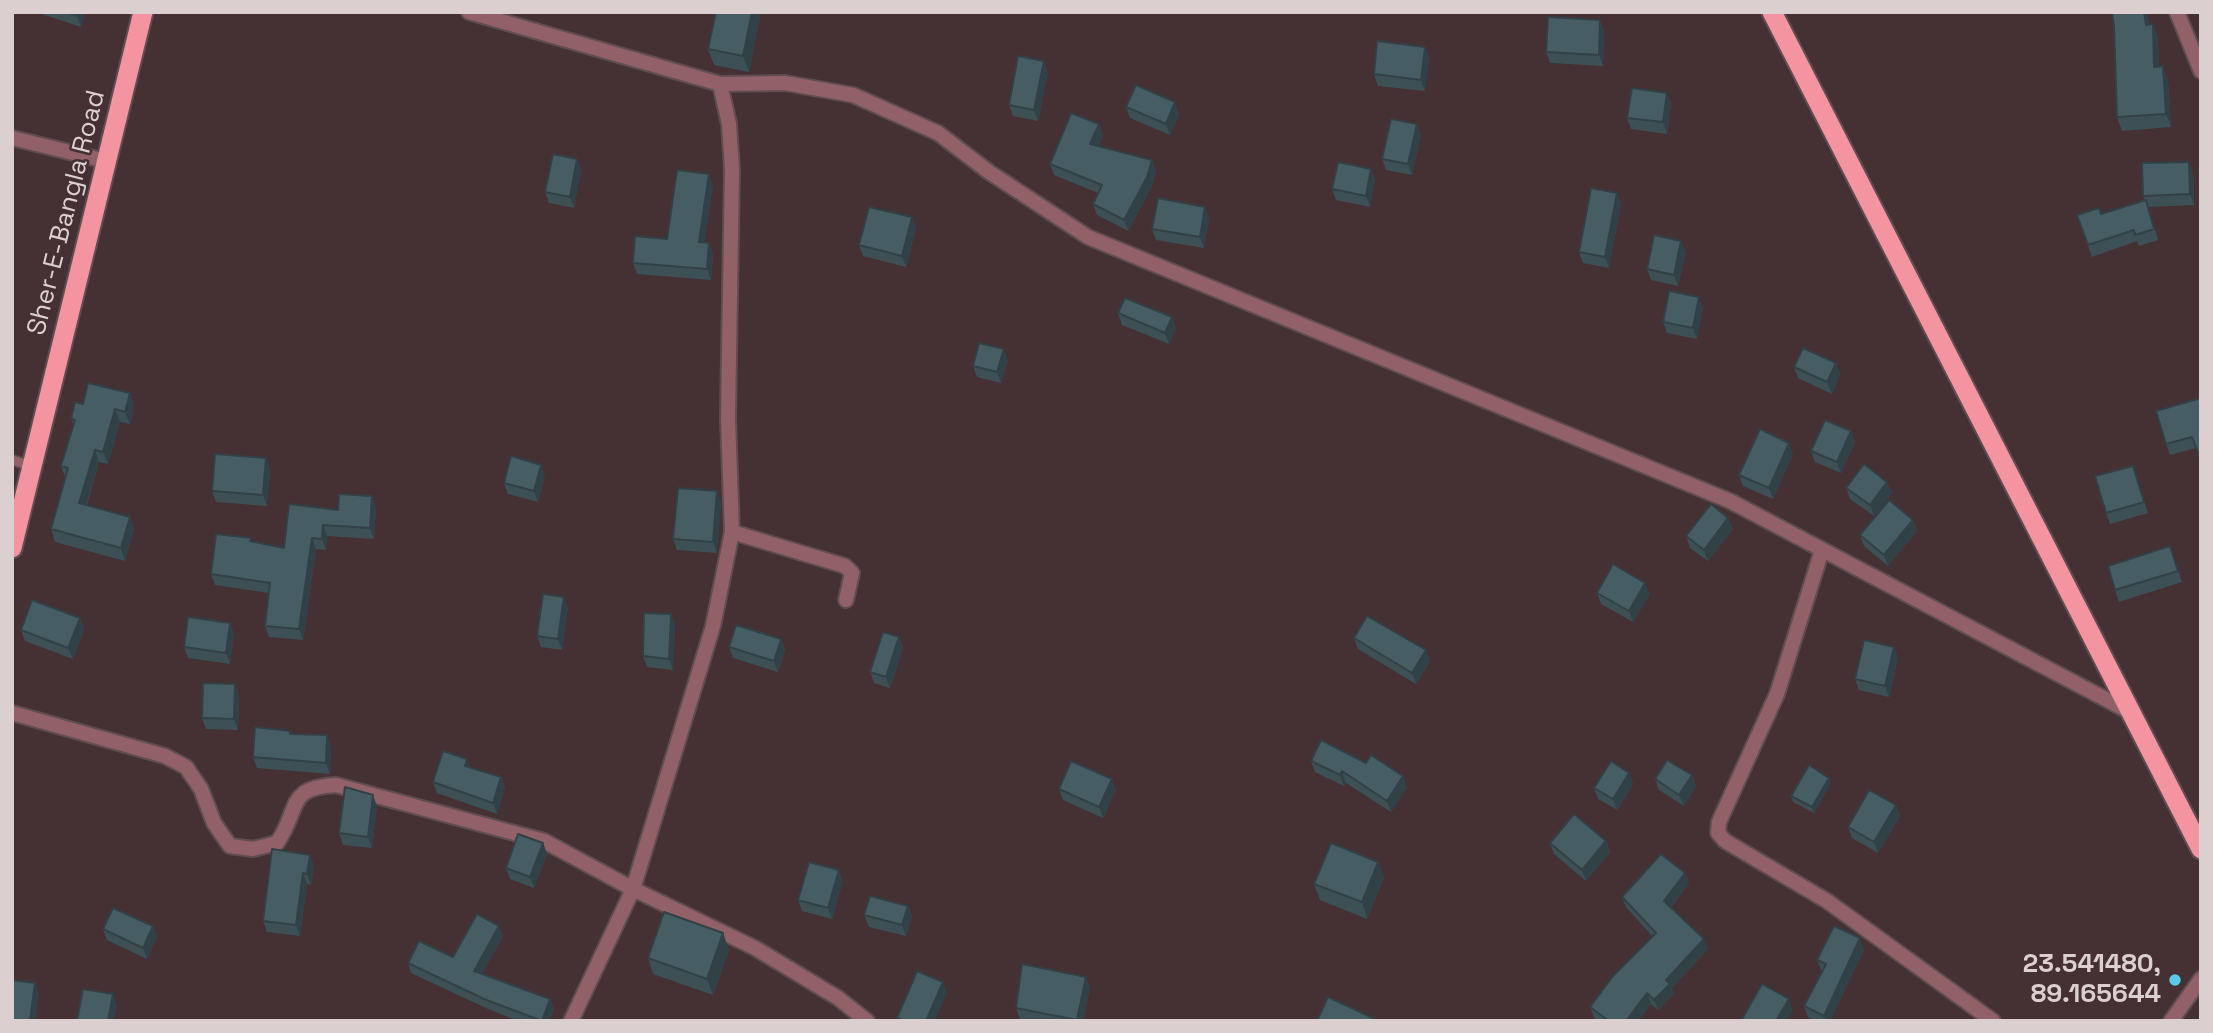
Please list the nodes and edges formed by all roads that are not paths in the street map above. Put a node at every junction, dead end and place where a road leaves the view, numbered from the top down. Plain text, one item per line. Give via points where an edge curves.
1 (143, 12) edge
2 (468, 12) edge
3 (1772, 12) edge
4 (2177, 12) edge
5 (2201, 71) edge
6 (719, 84) junction
7 (12, 138) edge
8 (106, 162) junction
9 (12, 460) edge
10 (32, 466) junction
11 (732, 533) junction
12 (12, 548) edge
13 (1822, 550) junction
14 (846, 600) dead end
15 (2130, 712) junction
16 (12, 713) edge
17 (2201, 849) edge
18 (633, 889) junction
19 (2201, 979) edge
20 (571, 1021) edge
21 (867, 1021) edge
22 (1993, 1021) edge
23 (2171, 1021) edge

1 - 8 highway, Sher-E-Bangla Road
2 - 6 street
3 - 15 highway
4 - 5 street
6 - 11 street via 733,169 728,418
6 - 13 street via 785,83 853,95 938,133 1088,237 1730,502
7 - 8 street
8 - 10 highway, Sher-E-Bangla Road
9 - 10 lane
10 - 12 highway, Sher-E-Bangla Road
11 - 14 street via 845,566 852,573
11 - 18 street via 713,626
13 - 15 street
13 - 22 street via 1777,694 1718,833 1827,901
15 - 17 highway
16 - 18 street via 165,756 186,767 230,846 253,849 277,843 289,825 295,801 312,786 336,785 544,841
18 - 20 street
18 - 21 street via 755,948
19 - 23 street

